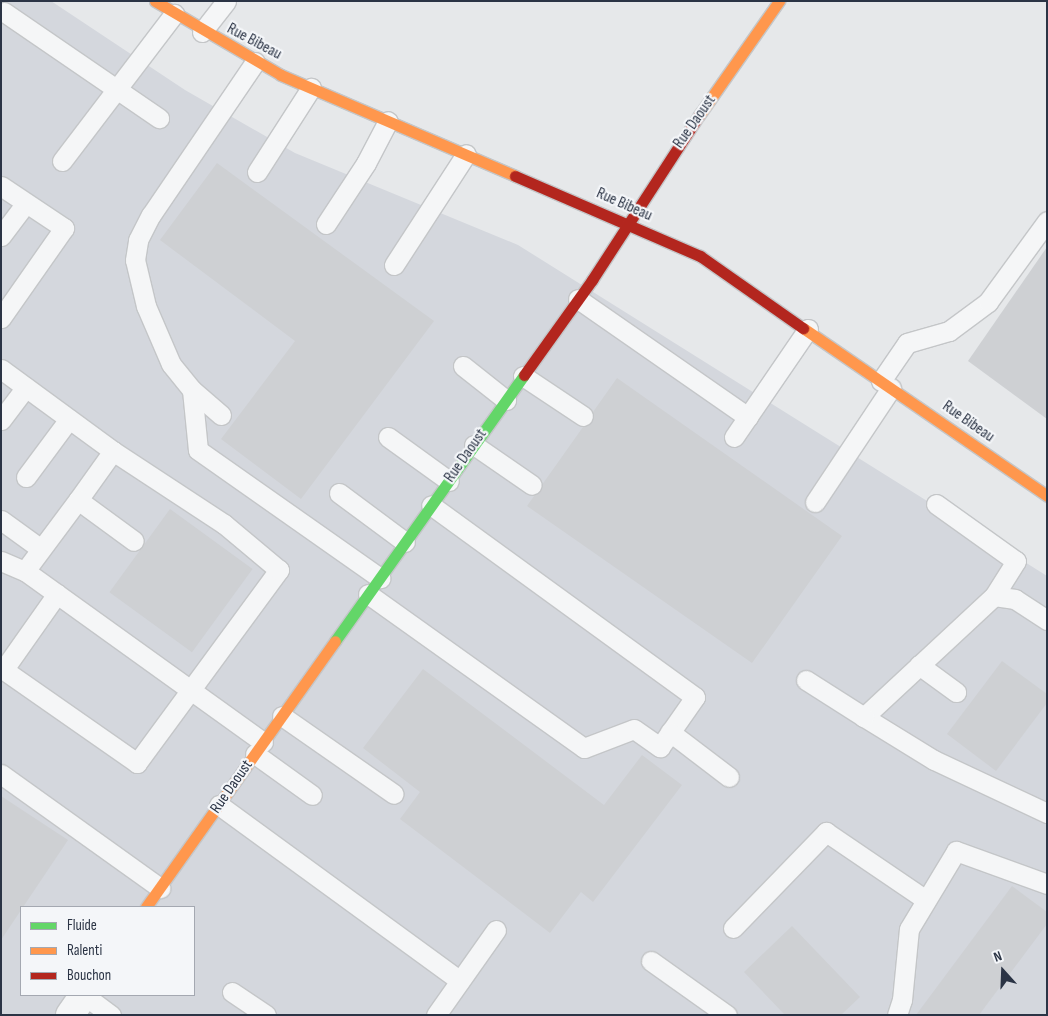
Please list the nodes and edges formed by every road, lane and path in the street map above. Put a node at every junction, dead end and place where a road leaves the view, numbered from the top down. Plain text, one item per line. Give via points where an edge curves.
1 (155, 1) edge
2 (226, 1) edge
3 (780, 1) edge
4 (4, 12) dead end
5 (174, 14) junction
6 (202, 32) junction
7 (255, 62) junction
8 (311, 88) junction
9 (117, 90) junction
10 (159, 118) dead end
11 (388, 121) junction
12 (466, 154) junction
13 (62, 161) dead end
14 (257, 172) dead end
15 (1, 186) edge
16 (26, 203) junction
17 (1047, 222) edge
18 (326, 224) dead end
19 (627, 224) junction
20 (1, 236) edge
21 (394, 265) dead end
22 (578, 299) junction
23 (1, 318) edge
24 (808, 329) junction
25 (463, 366) dead end
26 (1, 369) edge
27 (523, 376) junction
28 (886, 384) junction
29 (26, 387) junction
30 (192, 390) junction
31 (506, 400) junction
32 (221, 414) dead end
33 (583, 416) dead end
34 (748, 417) junction
35 (69, 419) junction
36 (1, 420) edge
37 (388, 437) dead end
38 (734, 437) dead end
39 (474, 445) junction
40 (113, 451) junction
41 (26, 477) dead end
42 (449, 481) junction
43 (532, 485) dead end
44 (339, 493) dead end
45 (1047, 496) edge
46 (78, 500) junction
47 (815, 502) dead end
48 (936, 504) dead end
49 (431, 505) junction
50 (1, 520) edge
51 (134, 541) dead end
52 (405, 542) junction
53 (41, 549) junction
54 (1, 561) edge
55 (25, 571) junction
56 (380, 578) junction
57 (56, 594) junction
58 (368, 594) junction
59 (994, 596) junction
60 (1047, 620) edge
61 (919, 665) junction
62 (2, 668) edge
63 (806, 680) dead end
64 (192, 692) junction
65 (956, 692) dead end
66 (282, 716) junction
67 (864, 717) junction
68 (670, 732) junction
69 (259, 748) junction
70 (1, 774) edge
71 (728, 777) dead end
72 (394, 794) dead end
73 (312, 795) dead end
74 (219, 805) junction
75 (1047, 813) edge
76 (1047, 884) edge
77 (160, 888) junction
78 (926, 900) junction
79 (147, 906) edge
80 (732, 928) dead end
81 (496, 930) dead end
82 (651, 961) dead end
83 (460, 981) junction
84 (232, 992) dead end
85 (83, 996) edge
86 (85, 996) edge
87 (70, 1015) edge
88 (111, 1015) edge
89 (266, 1015) edge
90 (436, 1015) edge
91 (727, 1015) edge
92 (897, 1015) edge

1 - 5 street, Rue Bibeau
2 - 6 lane
3 - 19 street, Rue Daoust
4 - 9 lane
5 - 6 street, Rue Bibeau
5 - 9 lane
6 - 7 street, Rue Bibeau
7 - 8 street, Rue Bibeau
7 - 30 lane via 138,240 137,276 146,306 171,364
8 - 11 street, Rue Bibeau
8 - 14 lane
9 - 10 lane
9 - 13 lane
11 - 12 street, Rue Bibeau
11 - 18 lane via 366,163
12 - 19 street, Rue Bibeau
12 - 21 lane
15 - 16 lane
16 - 20 lane
16 - 23 lane via 64,228
17 - 28 lane via 988,302 949,332 908,343
19 - 22 street, Rue Daoust
19 - 24 street, Rue Bibeau via 700,256
22 - 27 street, Rue Daoust
22 - 34 lane
24 - 28 street, Rue Bibeau
24 - 34 lane
25 - 31 lane
26 - 29 lane
27 - 31 street, Rue Daoust
27 - 33 lane
28 - 45 street, Rue Bibeau
28 - 47 lane
29 - 35 lane
29 - 36 lane
30 - 32 lane
30 - 56 lane via 198,450
31 - 39 street, Rue Daoust
34 - 38 lane
35 - 40 lane
35 - 41 lane
37 - 42 lane
39 - 42 street, Rue Daoust
39 - 43 lane
40 - 46 lane
40 - 64 lane via 224,524 279,570
42 - 49 street, Rue Daoust
44 - 52 lane
46 - 51 lane
46 - 53 lane
48 - 59 lane via 1016,561
49 - 52 street, Rue Daoust
49 - 68 lane via 695,697
50 - 53 lane
52 - 56 street, Rue Daoust
53 - 55 lane
54 - 55 lane
55 - 57 lane
56 - 58 street, Rue Daoust
57 - 62 lane
57 - 64 lane
58 - 66 street, Rue Daoust
58 - 68 lane via 584,748 634,729 660,747
59 - 60 lane via 1015,599
59 - 61 lane
61 - 65 lane
61 - 67 lane
62 - 64 lane via 137,763
63 - 67 lane
64 - 69 lane
66 - 69 street, Rue Daoust
66 - 72 lane
67 - 75 lane via 934,760
68 - 71 lane
69 - 73 lane
69 - 74 street, Rue Daoust
70 - 77 lane
74 - 77 street, Rue Daoust
74 - 83 lane
76 - 78 lane via 956,851
77 - 79 street, Rue Daoust
78 - 80 lane via 826,832
78 - 92 lane via 909,929 902,1000
81 - 83 lane
82 - 91 lane
83 - 90 lane
84 - 89 lane
85 - 87 street
86 - 88 lane

